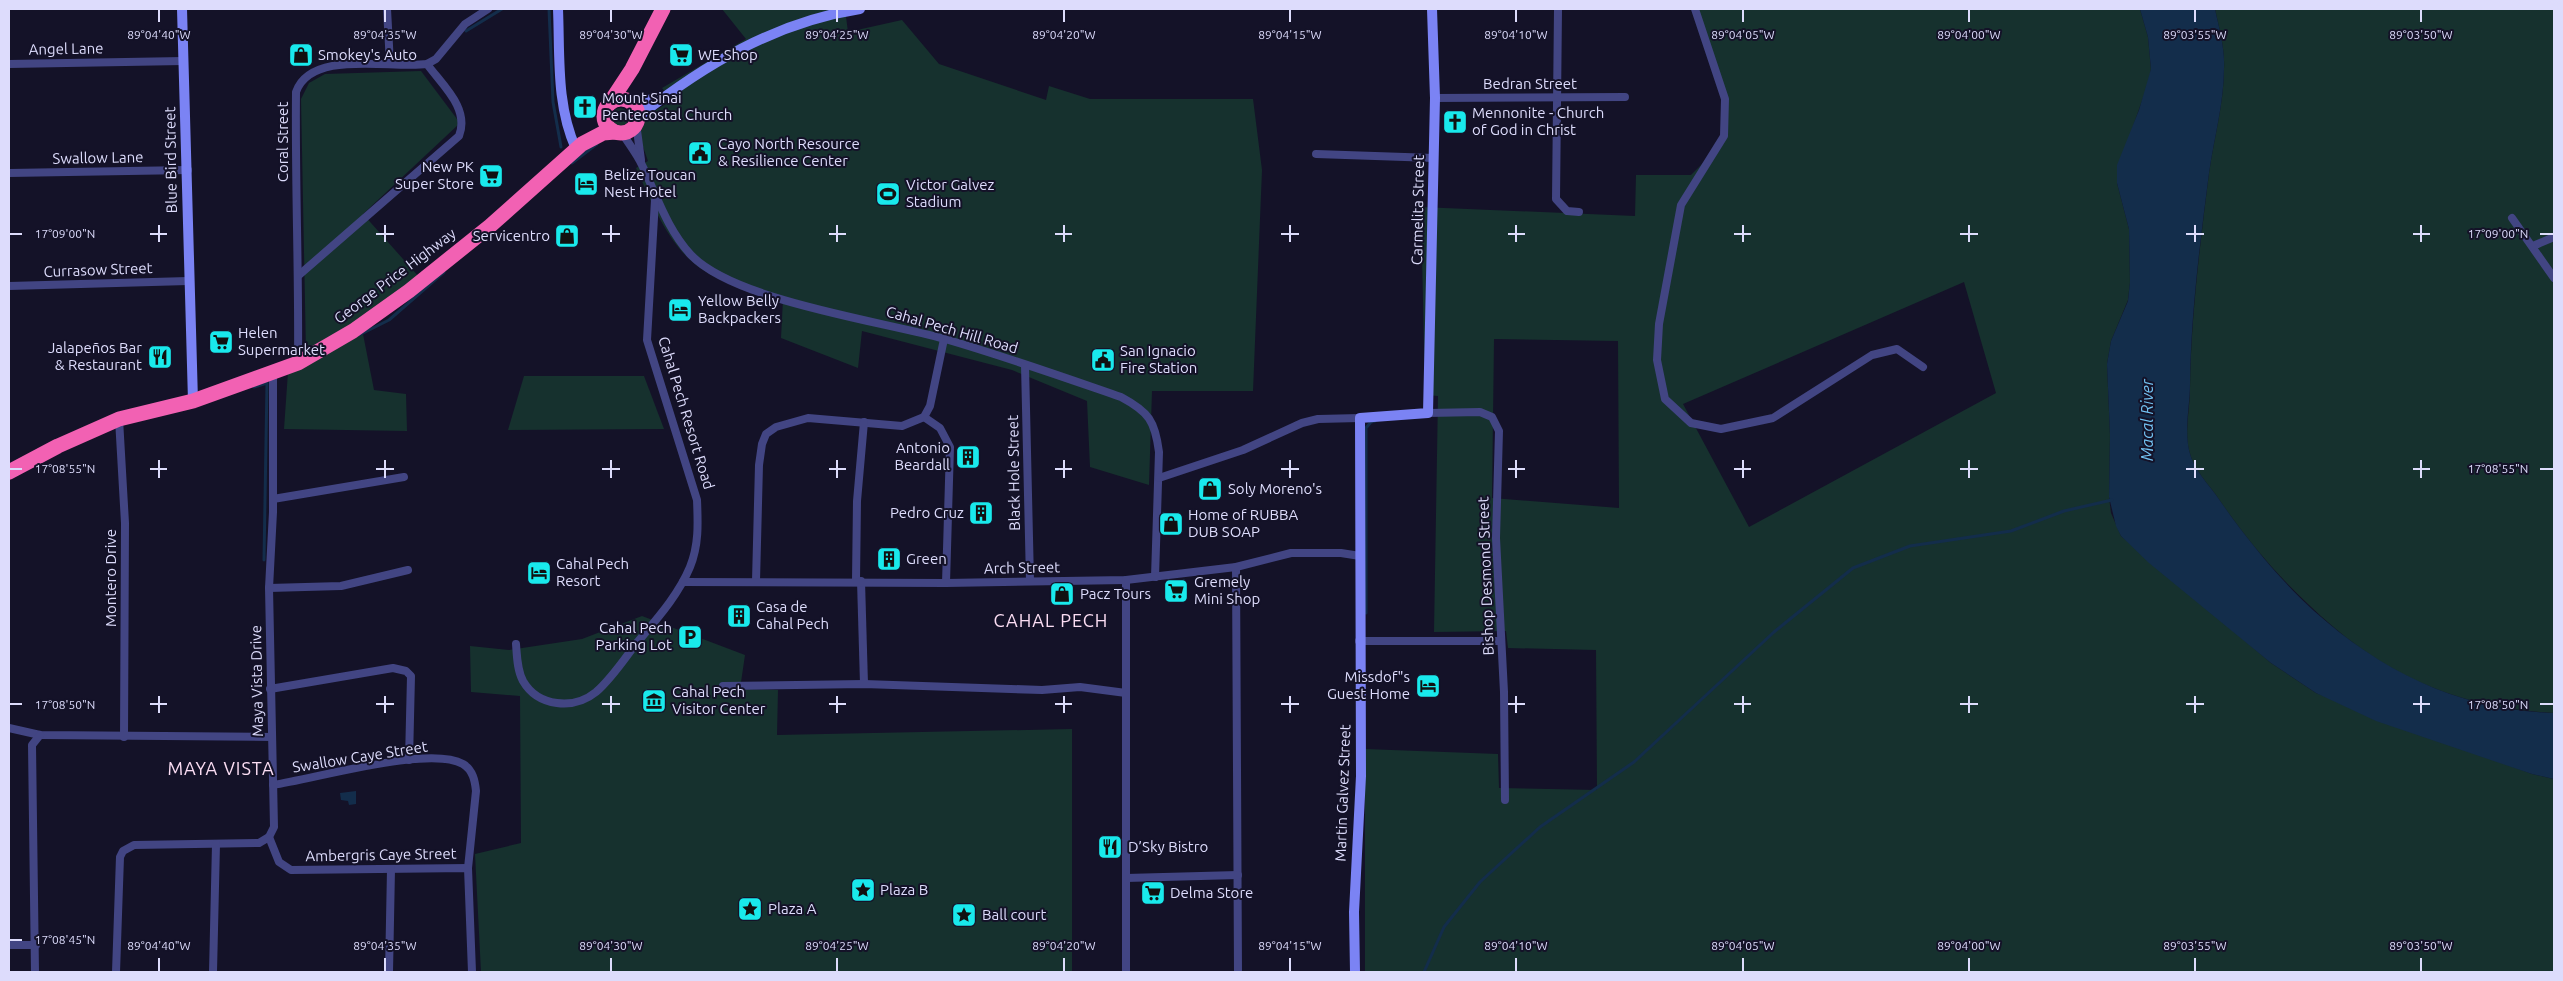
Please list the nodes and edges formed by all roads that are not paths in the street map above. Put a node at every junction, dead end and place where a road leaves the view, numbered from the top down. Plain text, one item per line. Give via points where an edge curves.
1 (182, 9) edge
2 (387, 9) edge
3 (488, 9) edge
4 (558, 9) edge
5 (663, 9) edge
6 (860, 9) edge
7 (1432, 9) edge
8 (1558, 9) edge
9 (1696, 9) edge
10 (183, 61) junction
11 (9, 64) edge
12 (390, 64) junction
13 (427, 64) junction
14 (632, 69) junction
15 (1558, 97) junction
16 (1625, 97) dead end
17 (1435, 98) junction
18 (608, 106) junction
19 (635, 112) junction
20 (618, 133) junction
21 (579, 146) junction
22 (1316, 154) dead end
23 (1434, 158) junction
24 (642, 164) junction
25 (188, 170) junction
26 (9, 173) edge
27 (656, 198) junction
28 (1579, 212) dead end
29 (2512, 218) dead end
30 (2554, 237) edge
31 (2533, 246) junction
32 (299, 275) junction
33 (2554, 278) edge
34 (188, 281) junction
35 (9, 286) edge
36 (944, 339) junction
37 (298, 363) junction
38 (1025, 365) junction
39 (1923, 367) dead end
40 (273, 372) junction
41 (193, 401) junction
42 (1428, 413) junction
43 (924, 417) junction
44 (1360, 418) junction
45 (119, 419) junction
46 (864, 422) junction
47 (9, 472) edge
48 (404, 477) dead end
49 (1159, 478) junction
50 (273, 499) junction
51 (1360, 556) junction
52 (1236, 567) junction
53 (408, 570) dead end
54 (1155, 577) junction
55 (1126, 580) junction
56 (756, 581) junction
57 (858, 581) junction
58 (683, 582) junction
59 (1030, 582) junction
60 (946, 583) junction
61 (269, 588) junction
62 (1359, 641) junction
63 (1501, 641) junction
64 (516, 644) dead end
65 (864, 684) junction
66 (723, 686) dead end
67 (270, 689) junction
68 (1126, 693) junction
69 (9, 728) edge
70 (40, 736) junction
71 (124, 737) junction
72 (272, 737) junction
73 (409, 760) junction
74 (273, 785) junction
75 (1505, 800) dead end
76 (269, 837) junction
77 (216, 844) junction
78 (391, 868) junction
79 (468, 868) junction
80 (1238, 875) junction
81 (1126, 878) junction
82 (9, 945) edge
83 (36, 945) junction
84 (35, 972) edge
85 (116, 972) edge
86 (213, 972) edge
87 (388, 972) edge
88 (472, 972) edge
89 (1126, 972) edge
90 (1238, 972) edge
91 (1355, 972) edge

1 - 10 street, Blue Bird Street
2 - 12 street
3 - 13 street via 465,24 436,59
4 - 21 street via 563,114 567,129
5 - 14 highway, George Price Highway
6 - 19 street via 812,19 761,39 723,58
7 - 17 street, Carmelita Street
8 - 15 street
9 - 39 street via 1725,100 1724,136 1681,205 1659,324 1657,360 1665,399 1691,423 1721,429 1773,418 1872,354 1897,349
10 - 11 street, Angel Lane
10 - 25 street, Blue Bird Street
12 - 13 street, Coral Street
12 - 32 street, Coral Street via 324,68 305,76 296,92
13 - 32 street via 458,106 462,116 459,136
14 - 18 highway, George Price Highway
14 - 19 highway via 629,88
15 - 16 street, Bedran Street
15 - 17 street, Bedran Street
15 - 28 street via 1556,199 1567,211
17 - 23 street, Carmelita Street
18 - 19 highway via 620,99
18 - 20 highway via 605,122
18 - 21 highway, George Price Highway
19 - 20 highway via 633,128
19 - 24 street, Cahal Pech Hill Road
20 - 21 highway, George Price Highway via 604,133
20 - 24 street, Cahal Pech Hill Road
21 - 37 highway, George Price Highway via 490,226 409,291 353,331
22 - 23 street
23 - 42 street, Carmelita Street
24 - 27 street, Cahal Pech Hill Road
25 - 26 street, Swallow Lane
25 - 34 street, Blue Bird Street
27 - 36 street, Cahal Pech Hill Road via 667,221 692,255 726,278 778,297
27 - 58 street, Cahal Pech Resort Road via 647,340 697,500 696,544
29 - 31 street
30 - 31 street
31 - 33 street
32 - 37 street, Coral Street
34 - 35 street, Currasow Street
34 - 41 street, Blue Bird Street
36 - 38 street, Cahal Pech Hill Road
36 - 43 street via 930,406
37 - 40 highway, George Price Highway
38 - 49 street, Cahal Pech Hill Road via 1121,397 1139,407 1151,419 1156,434
38 - 59 street, Black Hole Street
40 - 41 highway, George Price Highway
40 - 50 street, Maya Vista Drive
41 - 45 highway, George Price Highway
42 - 44 street
42 - 63 street, Bishop Desmond Street via 1480,412 1492,417 1499,431 1496,538
43 - 46 street via 902,426
43 - 60 street via 940,428 950,447
44 - 49 street via 1318,419 1302,423 1243,450
44 - 51 street, Martin Galvez Street
45 - 47 highway, George Price Highway
45 - 71 street, Montero Drive via 126,523
46 - 56 street via 808,418 776,427 766,434 759,465
46 - 57 street via 857,501
48 - 50 street
49 - 54 street, Cahal Pech Hill Road
50 - 61 street, Maya Vista Drive
51 - 52 street, Arch Street via 1292,553
51 - 62 street, Martin Galvez Street
52 - 54 street, Arch Street
52 - 80 street
53 - 61 street via 341,586
54 - 55 street, Arch Street
55 - 59 street, Arch Street
55 - 68 street
56 - 57 street, Arch Street
56 - 58 street, Arch Street
57 - 60 street, Arch Street
57 - 65 street
58 - 64 street, Cahal Pech Resort Road via 610,678 583,700 556,704 531,691 518,668
59 - 60 street, Arch Street
61 - 67 street, Maya Vista Drive
62 - 63 street
62 - 91 street, Martin Galvez Street via 1361,776 1354,912
63 - 75 street, Bishop Desmond Street
65 - 66 street
65 - 68 street via 1042,690 1080,687
67 - 72 street, Maya Vista Drive
67 - 73 street via 393,668 406,671 411,676
68 - 81 street
69 - 70 street
70 - 71 street
70 - 83 street via 32,745
71 - 72 street
72 - 74 street, Maya Vista Drive
73 - 74 street, Swallow Caye Street
73 - 79 street, Swallow Caye Street via 454,760 471,772 476,791
74 - 76 street, Maya Vista Drive via 274,827
76 - 77 street via 259,843
76 - 78 street, Ambergris Caye Street via 279,862 292,870
77 - 85 street via 134,845 123,851 120,857
77 - 86 street
78 - 79 street, Ambergris Caye Street
78 - 87 street
79 - 88 street, Ambergris Caye Street
80 - 81 street
80 - 90 street
81 - 89 street
82 - 83 street
83 - 84 street

